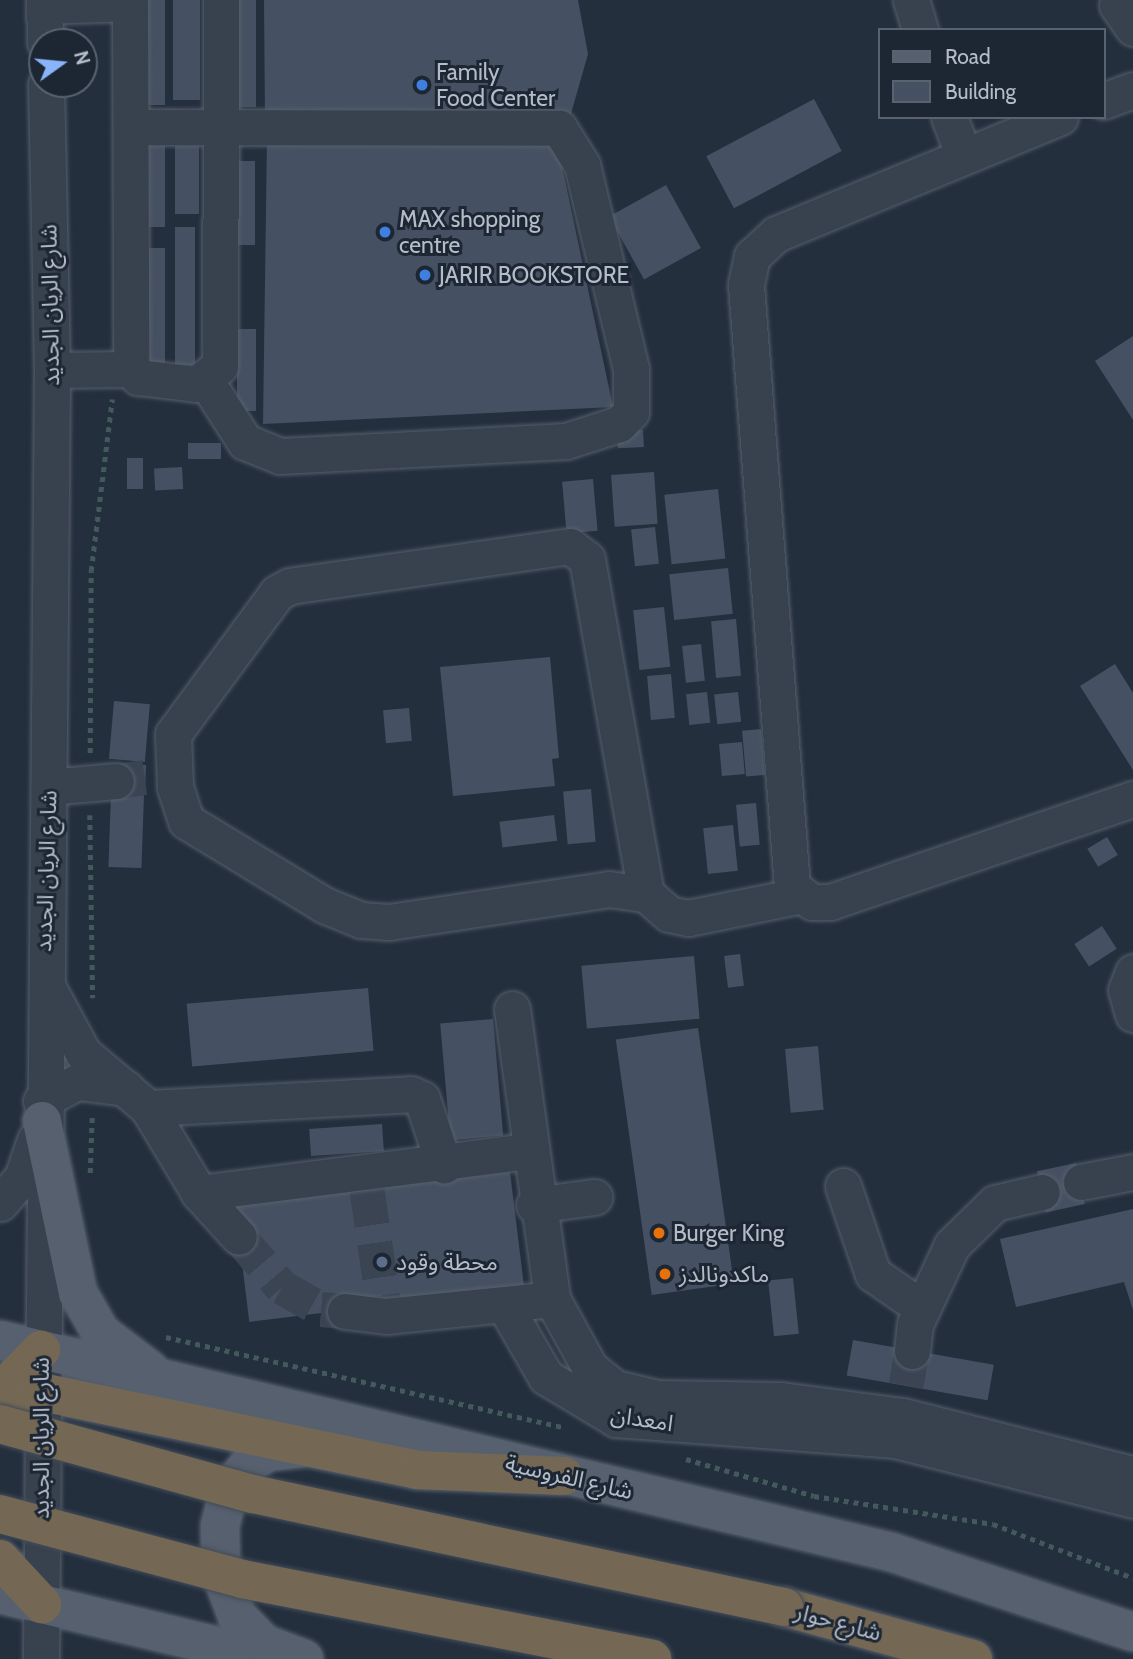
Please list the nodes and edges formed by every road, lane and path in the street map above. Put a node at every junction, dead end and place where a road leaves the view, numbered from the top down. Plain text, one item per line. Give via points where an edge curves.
1 (221, 0) edge
2 (911, 0) edge
3 (130, 1) edge
4 (44, 3) edge
5 (45, 28) edge
6 (919, 28) edge
7 (1133, 90) edge
8 (46, 98) edge
9 (1105, 100) edge
10 (950, 119) edge
11 (1055, 119) edge
12 (131, 127) junction
13 (225, 127) junction
14 (963, 153) junction
15 (124, 369) junction
16 (52, 370) junction
17 (206, 381) junction
18 (131, 779) junction
19 (48, 788) junction
20 (1133, 800) edge
21 (646, 894) junction
22 (797, 896) junction
23 (43, 964) junction
24 (1133, 972) edge
25 (93, 1009) dead end
26 (512, 1009) dead end
27 (1133, 1014) edge
28 (92, 1081) junction
29 (138, 1099) junction
30 (41, 1111) junction
31 (528, 1151) junction
32 (444, 1165) junction
33 (1133, 1172) edge
34 (90, 1177) dead end
35 (1081, 1182) dead end
36 (844, 1186) dead end
37 (1042, 1192) dead end
38 (199, 1193) junction
39 (594, 1197) dead end
40 (0, 1203) edge
41 (534, 1205) junction
42 (239, 1237) tunnel mouth
43 (552, 1298) junction
44 (505, 1306) junction
45 (922, 1308) junction
46 (345, 1311) tunnel mouth
47 (153, 1332) dead end
48 (0, 1340) edge
49 (41, 1350) junction
50 (912, 1351) tunnel mouth
51 (176, 1385) junction
52 (0, 1392) edge
53 (41, 1392) junction
54 (0, 1410) edge
55 (0, 1424) edge
56 (575, 1430) dead end
57 (313, 1447) junction
58 (678, 1457) dead end
59 (1133, 1474) edge
60 (565, 1476) junction
61 (1133, 1500) edge
62 (0, 1514) edge
63 (0, 1559) edge
64 (1133, 1578) edge
65 (0, 1594) edge
66 (42, 1604) junction
67 (1133, 1632) edge
68 (41, 1659) edge
69 (270, 1659) edge
70 (304, 1659) edge
71 (652, 1659) edge
72 (973, 1659) edge

1 - 13 street
2 - 6 street
3 - 4 street
3 - 12 street
4 - 5 street
7 - 9 street
8 - 16 street, شارع الريان الجديد
10 - 14 street
11 - 14 street
12 - 13 street
12 - 15 street
13 - 17 street via 220,366
13 - 17 street via 559,128 582,165 631,369 631,412 619,424 566,442 280,456 245,442
14 - 22 street via 776,234 750,265 746,285
15 - 16 street
15 - 17 street via 138,377
15 - 18 path via 91,571
16 - 19 street, شارع الريان الجديد
18 - 19 street
18 - 21 street via 186,821 324,905 362,920 389,922 609,890
18 - 21 street via 173,734 184,711 277,593 303,582 570,546 587,559
18 - 25 path
19 - 23 street, شارع الريان الجديد
20 - 22 street via 868,892 830,902
21 - 22 street via 669,914 688,918
23 - 29 street via 68,1033
23 - 30 street, شارع الريان الجديد
24 - 27 street via 1126,990
26 - 31 street, امعدان
28 - 29 street
28 - 30 street via 62,1087
28 - 34 path
29 - 32 street via 411,1094 422,1099
29 - 38 street
30 - 40 street via 22,1178
30 - 49 street, شارع الريان الجديد
30 - 51 main road via 78,1293 101,1333
31 - 32 street
31 - 41 street, امعدان
32 - 38 street via 366,1182
33 - 35 street
36 - 45 street via 873,1274
37 - 45 street via 995,1203 960,1237
38 - 42 street
39 - 41 street
41 - 43 street, امعدان
43 - 44 street
43 - 59 street, امعدان via 590,1368 615,1388 658,1398 904,1401
44 - 46 street
44 - 61 street, امعدان via 546,1377 616,1419 895,1440
45 - 50 street
47 - 56 path
48 - 49 main road, شارع الفروسية
49 - 51 main road, شارع الفروسية
49 - 52 highway
49 - 53 street, شارع الريان الجديد
51 - 60 main road, شارع الفروسية
53 - 54 highway
53 - 57 highway
53 - 66 street, شارع الريان الجديد
55 - 72 highway, شارع حوار, bridge via 253,1494 784,1606
57 - 60 highway via 417,1470
57 - 70 main road via 268,1452 253,1461 230,1487 219,1526 221,1573 237,1616 264,1644
58 - 64 path via 814,1496 993,1524
60 - 67 main road, شارع الفروسية via 891,1552
62 - 71 highway, bridge via 243,1579
63 - 66 highway
65 - 66 main road
66 - 68 street, شارع الريان الجديد
66 - 69 main road

